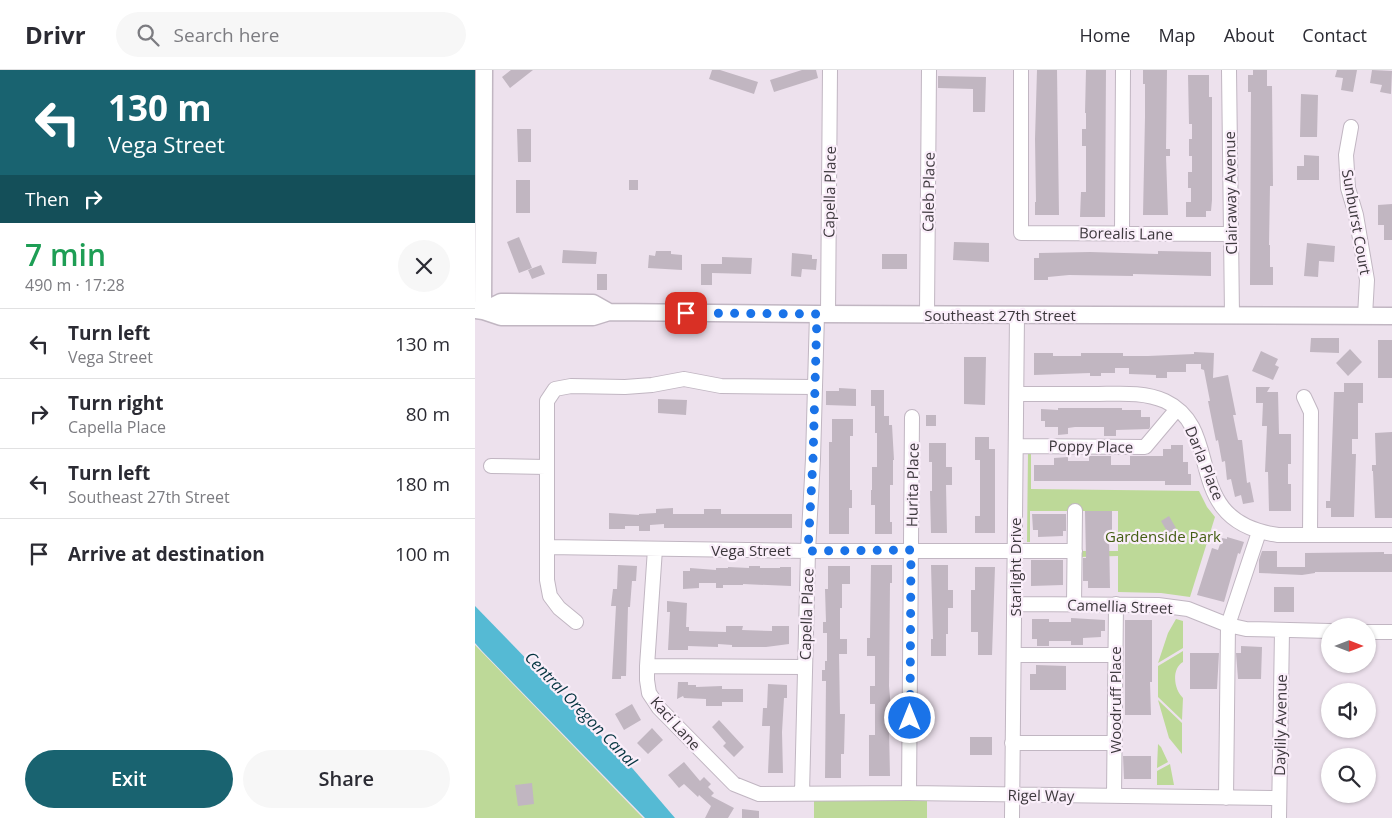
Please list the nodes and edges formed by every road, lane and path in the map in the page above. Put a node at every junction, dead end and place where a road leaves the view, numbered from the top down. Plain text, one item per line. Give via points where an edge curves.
1 (484, 70) edge
2 (830, 70) edge
3 (929, 70) edge
4 (1021, 70) edge
5 (1123, 70) edge
6 (1229, 70) edge
7 (1351, 127) dead end
8 (1122, 233) junction
9 (1231, 234) junction
10 (479, 310) edge
11 (822, 314) junction
12 (927, 314) junction
13 (1017, 315) junction
14 (1232, 315) junction
15 (1365, 316) junction
16 (1392, 316) edge
17 (814, 387) junction
18 (1017, 394) junction
19 (1305, 397) dead end
20 (1177, 408) junction
21 (913, 417) dead end
22 (1016, 446) junction
23 (491, 466) dead end
24 (546, 467) junction
25 (1075, 510) dead end
26 (1259, 532) junction
27 (1310, 534) junction
28 (1392, 535) edge
29 (547, 547) junction
30 (655, 549) junction
31 (911, 550) junction
32 (808, 551) junction
33 (1075, 551) junction
34 (1014, 552) junction
35 (1015, 604) junction
36 (1074, 604) junction
37 (1116, 604) junction
38 (576, 622) dead end
39 (1228, 625) junction
40 (1282, 631) junction
41 (1321, 632) edge
42 (1376, 632) edge
43 (1392, 632) edge
44 (1014, 655) junction
45 (1115, 655) junction
46 (647, 666) junction
47 (804, 668) junction
48 (1012, 743) junction
49 (1115, 743) junction
50 (909, 792) junction
51 (802, 793) junction
52 (1011, 795) junction
53 (1114, 796) junction
54 (1226, 798) junction
55 (1279, 798) junction
56 (1011, 818) edge
57 (1279, 818) edge

1 - 10 main road
2 - 11 street, Capella Place
3 - 12 street, Caleb Place
4 - 8 street, Borealis Lane via 1021,233
5 - 8 street
6 - 9 street, Clairaway Avenue
7 - 15 street, Sunburst Court via 1345,155 1348,188 1367,280
8 - 9 street, Borealis Lane
9 - 14 street, Clairaway Avenue
10 - 11 main road, Southeast 27th Street via 501,317 593,317 609,312
11 - 12 main road, Southeast 27th Street
11 - 17 street, Capella Place
12 - 13 main road, Southeast 27th Street
13 - 14 main road, Southeast 27th Street
13 - 18 street, Starlight Drive
14 - 15 main road, Southeast 27th Street
15 - 16 main road, Southeast 27th Street
17 - 24 street via 721,386 685,380 625,388 571,386 555,389 547,401
17 - 32 street, Capella Place
18 - 20 street, Darla Place via 1141,394
18 - 22 street, Starlight Drive
19 - 27 street via 1311,412
20 - 22 street, Poppy Place via 1145,447
20 - 26 street, Darla Place via 1197,440 1217,499 1232,518
21 - 31 street, Hurita Place
22 - 34 street, Starlight Drive
23 - 24 street
24 - 29 street
25 - 33 street
26 - 27 street, Darla Place
26 - 39 street
27 - 28 street, Darla Place
29 - 30 street, Vega Street
29 - 38 street via 550,596
30 - 32 street, Vega Street
30 - 46 street, Kaci Lane
31 - 32 street, Vega Street
31 - 34 street, Vega Street
31 - 50 street, Hurita Place
32 - 47 street, Capella Place
33 - 34 street, Vega Street
33 - 36 street
34 - 35 street, Starlight Drive
35 - 36 street, Camellia Street
35 - 44 street, Starlight Drive
36 - 37 street, Camellia Street
37 - 39 street, Camellia Street via 1188,609
37 - 45 street, Woodruff Place
39 - 40 street, Camellia Street
39 - 54 street
40 - 41 street, Camellia Street
40 - 55 street, Daylily Avenue
42 - 43 street
44 - 45 street
44 - 48 street, Starlight Drive
45 - 49 street, Woodruff Place
46 - 47 street
46 - 51 street, Kaci Lane via 649,693 659,708 734,784 759,794
47 - 51 street, Capella Place
48 - 49 street
48 - 52 street, Starlight Drive
49 - 53 street, Woodruff Place
50 - 51 street, Rigel Way
50 - 52 street, Rigel Way
52 - 53 street, Rigel Way
52 - 56 street, Starlight Drive
53 - 54 street, Rigel Way
54 - 55 street, Rigel Way
55 - 57 street, Daylily Avenue

